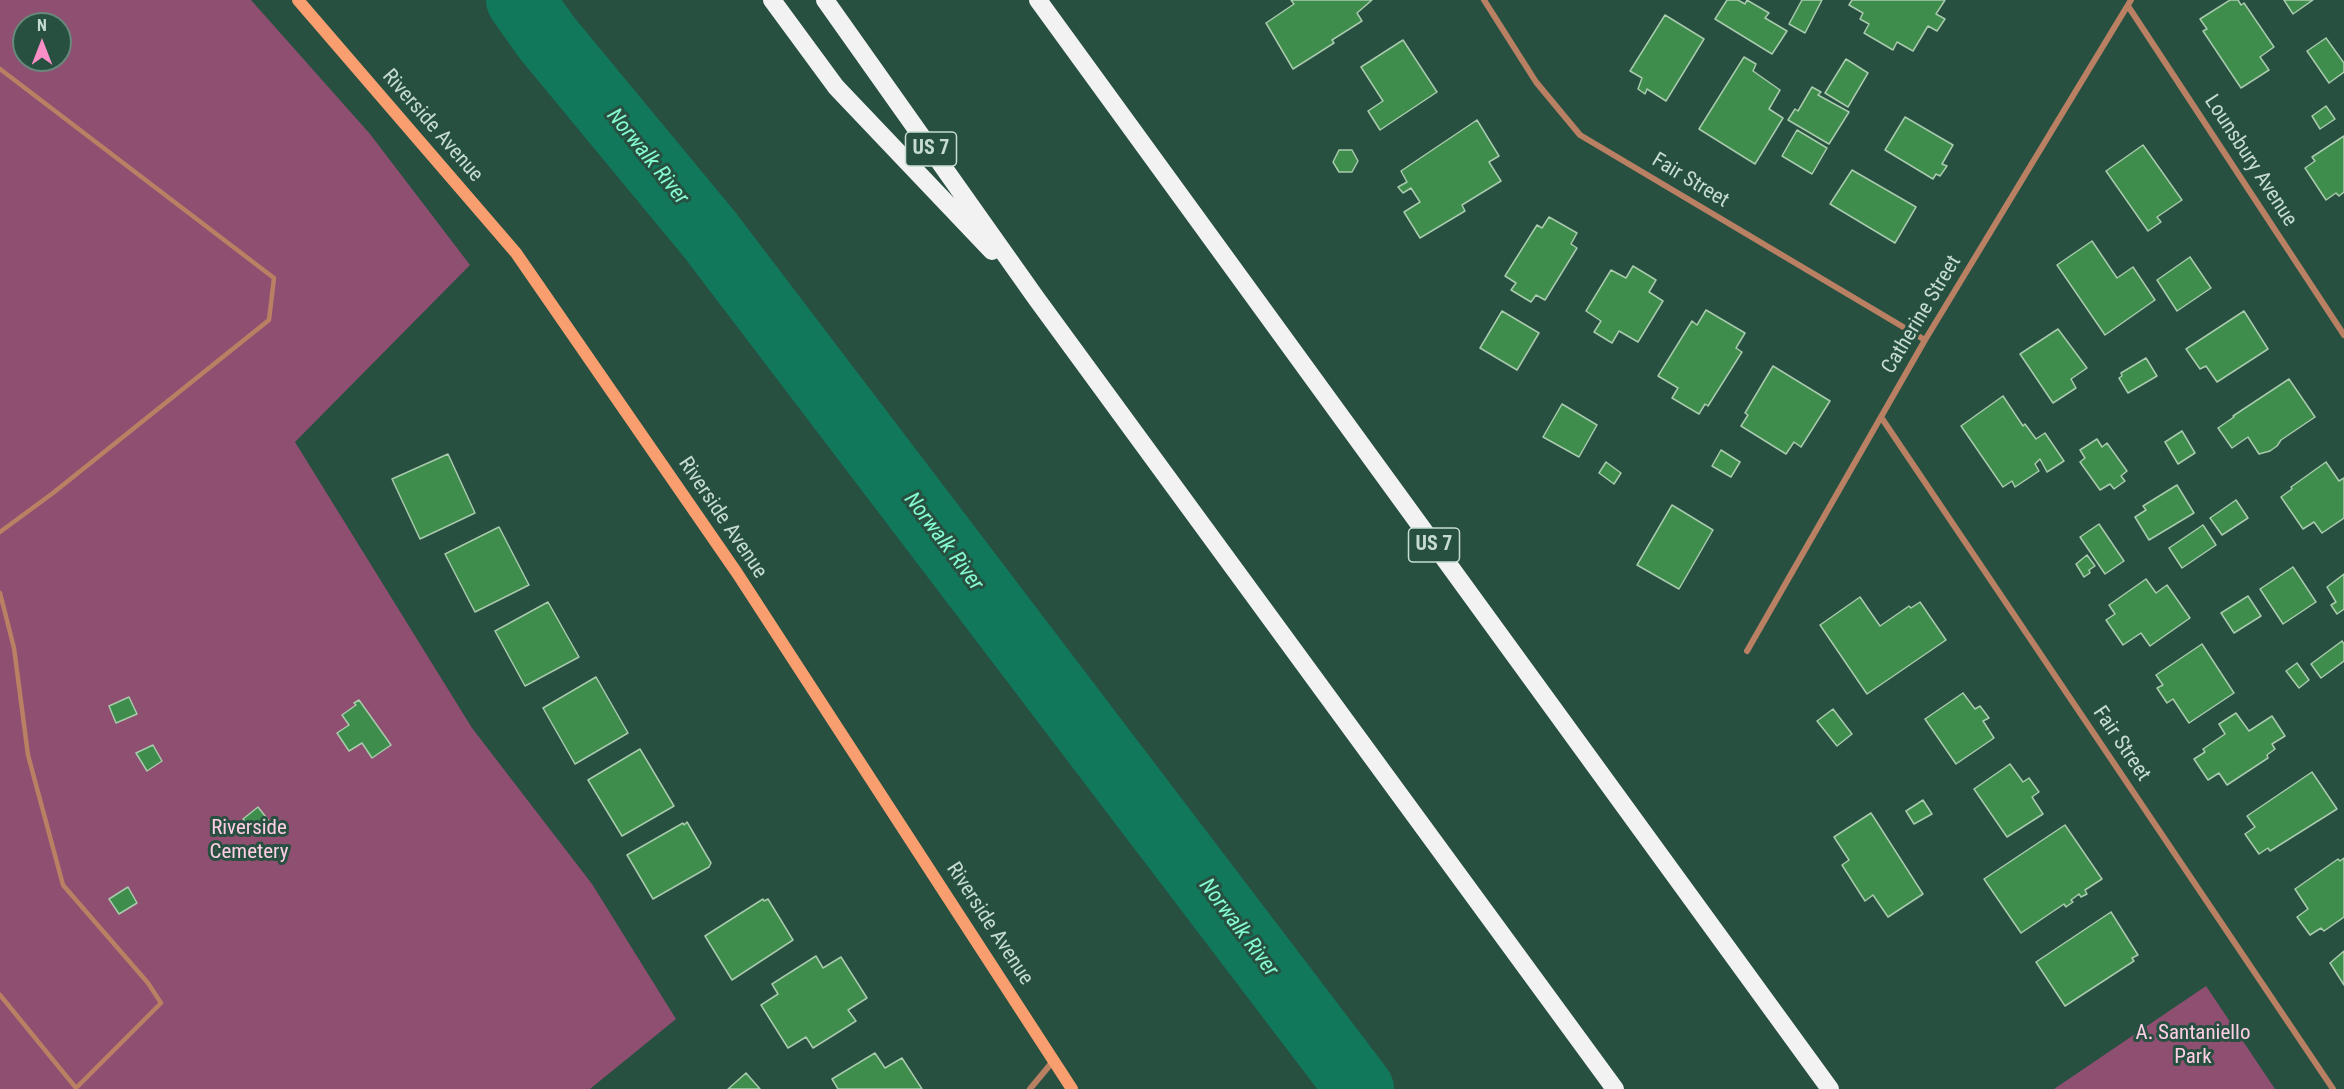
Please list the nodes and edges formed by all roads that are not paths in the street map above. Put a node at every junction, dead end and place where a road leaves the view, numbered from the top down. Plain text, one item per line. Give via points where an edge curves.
1 (298, 0) edge
2 (772, 0) edge
3 (825, 0) edge
4 (1038, 0) edge
5 (1484, 0) edge
6 (2129, 3) edge
7 (0, 69) edge
8 (1036, 298) junction
9 (2344, 335) edge
10 (1925, 340) junction
11 (1881, 417) junction
12 (0, 532) edge
13 (0, 593) edge
14 (1746, 651) dead end
15 (0, 995) edge
16 (1054, 1059) junction
17 (75, 1089) edge
18 (1030, 1089) edge
19 (1072, 1089) edge
20 (1614, 1089) edge
21 (1830, 1089) edge
22 (2333, 1089) edge

1 - 16 main road, Riverside Avenue via 516,253 737,573
2 - 8 highway via 836,87
3 - 8 highway, US 7
4 - 21 highway, US 7
5 - 10 street, Fair Street via 1536,82 1580,135
6 - 9 street, Lounsbury Avenue
6 - 10 street, Catherine Street
7 - 12 lane via 274,278 269,320
8 - 20 highway, US 7
10 - 11 street, Catherine Street
11 - 14 street, Catherine Street
11 - 22 street, Fair Street
13 - 17 lane via 14,648 28,755 63,885 161,1003
15 - 17 lane
16 - 18 street
16 - 19 main road, Riverside Avenue

